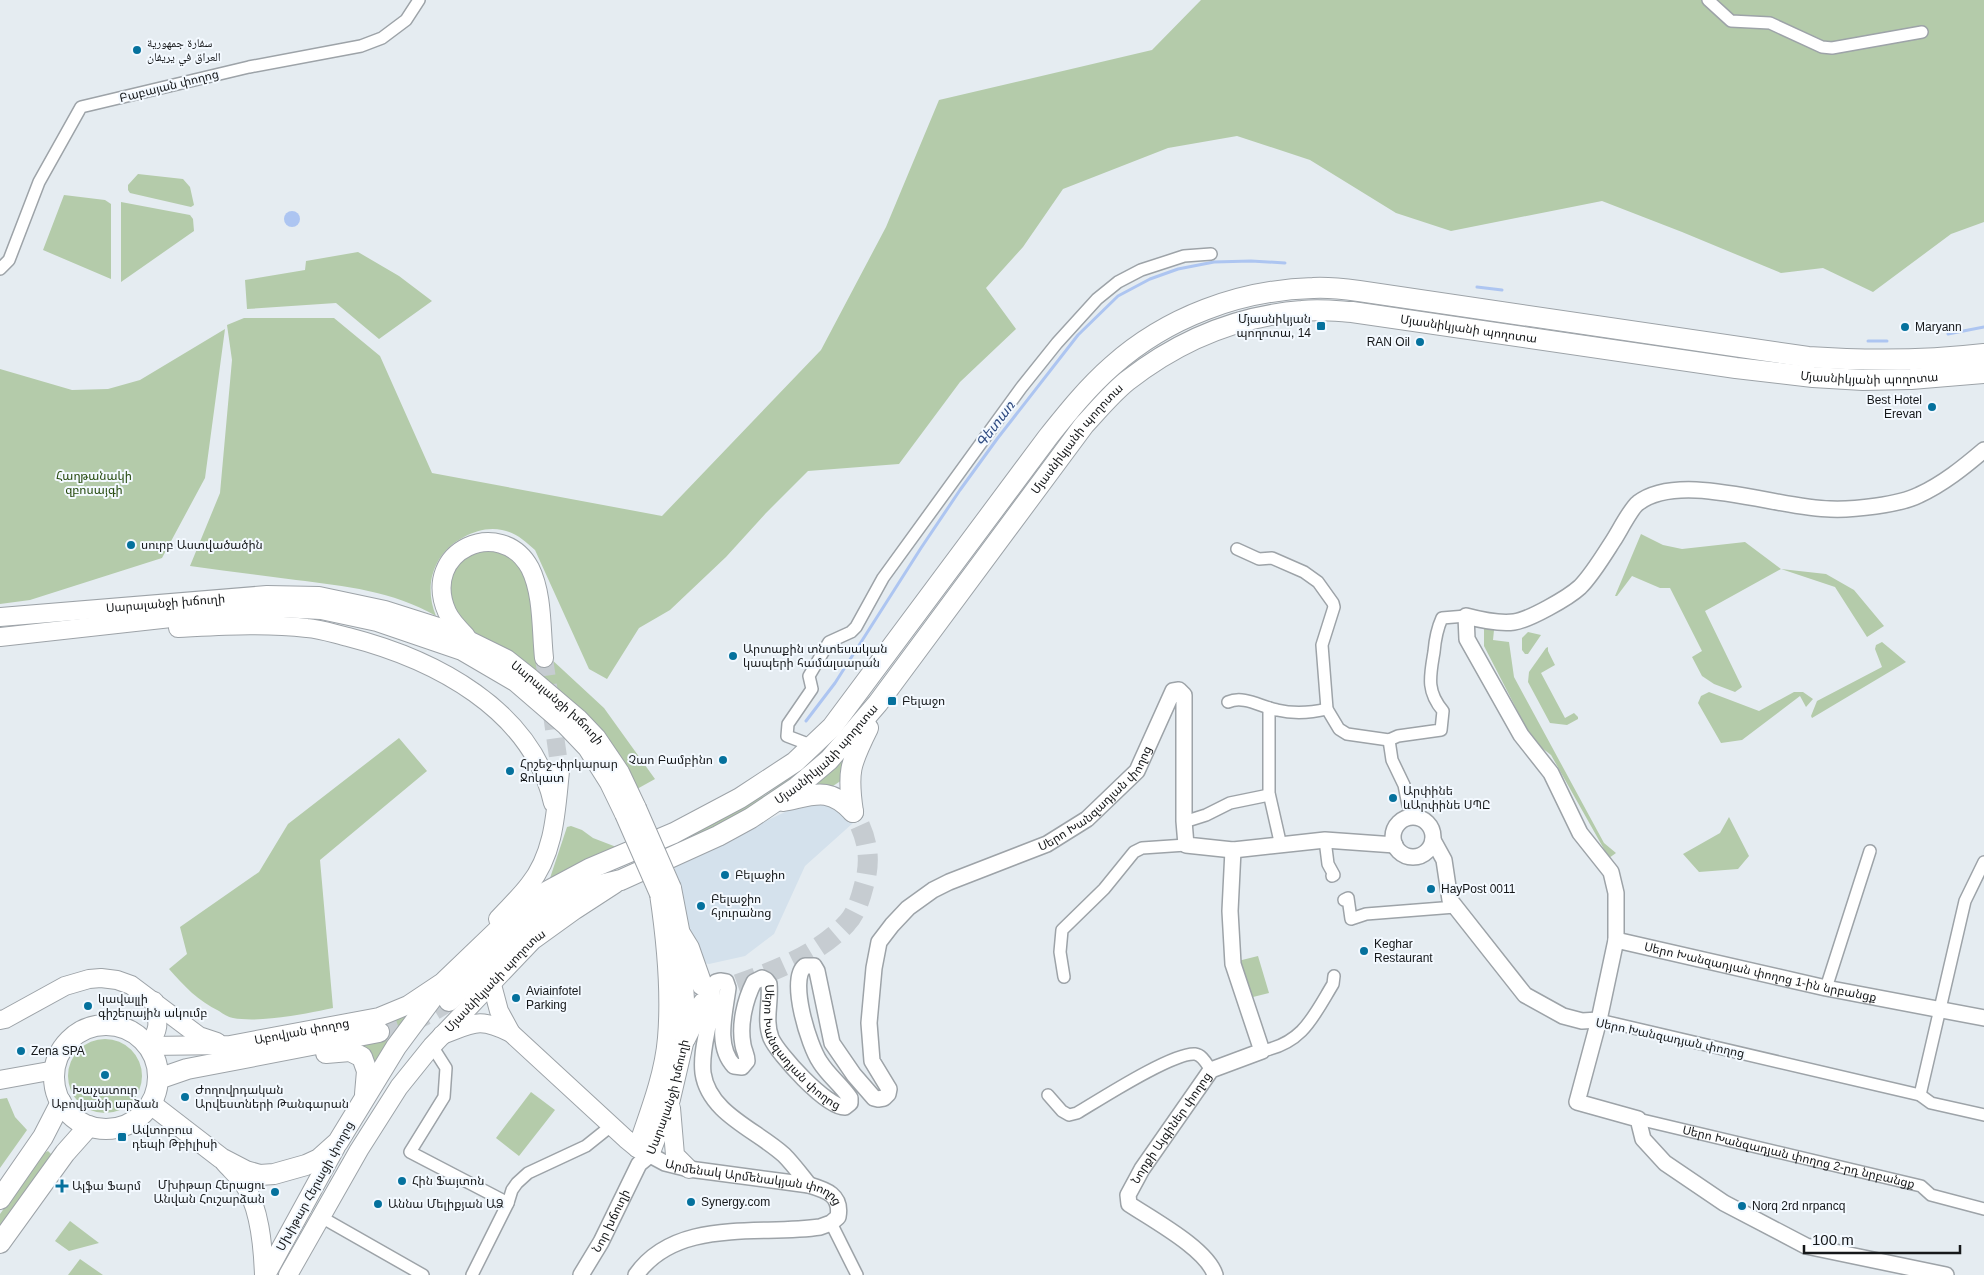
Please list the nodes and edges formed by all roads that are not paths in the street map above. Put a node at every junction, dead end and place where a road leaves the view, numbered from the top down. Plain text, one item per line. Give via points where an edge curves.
1 (418, 0) edge
2 (1708, 0) edge
3 (1922, 32) dead end
4 (1211, 254) dead end
5 (0, 269) edge
6 (1984, 354) edge
7 (1984, 373) edge
8 (1984, 450) edge
9 (1237, 549) dead end
10 (1466, 616) junction
11 (0, 617) edge
12 (121, 624) junction
13 (0, 637) edge
14 (469, 640) junction
15 (544, 658) tunnel mouth
16 (1228, 702) dead end
17 (878, 703) junction
18 (1269, 708) junction
19 (1327, 709) junction
20 (1389, 740) junction
21 (813, 746) junction
22 (560, 771) tunnel mouth
23 (1269, 795) junction
24 (773, 803) junction
25 (631, 811) junction
26 (1410, 813) junction
27 (556, 816) junction
28 (1184, 822) junction
29 (1325, 840) junction
30 (1186, 845) junction
31 (1395, 845) junction
32 (1281, 846) junction
33 (1433, 848) junction
34 (1233, 850) junction
35 (1870, 851) dead end
36 (1984, 862) edge
37 (1332, 876) dead end
38 (621, 880) junction
39 (666, 891) junction
40 (1344, 900) dead end
41 (1455, 908) junction
42 (680, 935) junction
43 (1616, 940) junction
44 (1334, 976) dead end
45 (1064, 977) dead end
46 (445, 981) junction
47 (491, 982) junction
48 (1826, 988) junction
49 (154, 1001) junction
50 (449, 1002) tunnel mouth
51 (1940, 1010) junction
52 (1984, 1018) edge
53 (0, 1020) edge
54 (1599, 1020) junction
55 (379, 1032) tunnel mouth
56 (511, 1032) junction
57 (685, 1039) junction
58 (437, 1040) junction
59 (148, 1046) junction
60 (230, 1046) junction
61 (396, 1047) joint
62 (1262, 1051) junction
63 (255, 1056) junction
64 (55, 1070) junction
65 (1211, 1070) junction
66 (158, 1079) junction
67 (0, 1080) edge
68 (399, 1088) joint
69 (1048, 1095) dead end
70 (1920, 1095) junction
71 (364, 1099) junction
72 (671, 1099) junction
73 (61, 1102) junction
74 (150, 1104) junction
75 (1984, 1116) edge
76 (1638, 1119) junction
77 (89, 1126) junction
78 (611, 1126) junction
79 (338, 1142) junction
80 (642, 1156) junction
81 (221, 1158) junction
82 (689, 1169) junction
83 (808, 1184) junction
84 (0, 1199) edge
85 (508, 1203) junction
86 (1984, 1209) edge
87 (321, 1217) junction
88 (831, 1223) junction
89 (0, 1243) edge
90 (1941, 1274) edge
91 (265, 1275) edge
92 (288, 1275) edge
93 (423, 1275) edge
94 (472, 1275) edge
95 (582, 1275) edge
96 (636, 1275) edge
97 (857, 1275) edge
98 (1215, 1275) edge

1 - 5 street, Բաբայան փողոց via 406,20 382,38 360,46 249,67 81,107 39,182 9,260
2 - 3 street via 1731,21 1770,24 1822,47
4 - 21 street via 1184,256 1141,270 1118,282 1097,299 1058,343 883,578 856,627 829,642 809,676 812,689 788,724 787,736
6 - 21 highway, Մյասնիկյանի պողոտա via 1910,361 1808,357 1359,290 1315,287 1262,292 1206,308 1132,350 1084,393 832,727
7 - 17 highway, Մյասնիկյանի պողոտա via 1911,379 1813,377 1352,312 1304,311 1246,320 1189,342 1160,358 1107,400 1071,441
8 - 10 street via 1946,480 1918,496 1857,509 1828,510 1691,488 1662,492 1637,503 1580,587 1555,603 1525,620 1513,622 1488,622
9 - 19 street via 1259,559 1272,558 1304,572 1318,582 1333,604 1322,645
10 - 20 street via 1442,618 1437,629 1430,673 1431,690 1443,712 1441,730
10 - 43 street via 1467,639 1521,735 1551,773 1580,833 1611,872 1616,893
11 - 14 main road, Սարալանջի խճուղի via 267,594 319,596 385,610
12 - 13 main road, Սարալանջի խճուղի
12 - 25 main road, Սարալանջի խճուղի via 234,611 321,610 377,622 462,651 515,682 566,726 587,748
12 - 27 main road via 168,628 277,625 310,628 390,649 438,669 472,690 506,719 536,759 549,785
14 - 15 main road via 448,613 442,590 444,574 450,560 460,551 479,543 496,543 515,552 531,570 537,591
14 - 25 main road, Սարալանջի խճուղի via 507,659 597,738 620,772
16 - 18 street via 1244,700
17 - 24 highway, Մյասնիկյանի պողոտա via 830,760
17 - 24 highway via 851,767 849,780 854,812 835,796 826,795
18 - 19 street via 1293,713
18 - 23 street
19 - 20 street via 1339,728 1348,734
20 - 26 street via 1392,760 1404,786
21 - 46 highway, Մյասնիկյանի պողոտա via 796,762 740,798 674,833 589,869 534,899
22 - 27 main road
23 - 28 street via 1230,803
23 - 32 street
24 - 38 highway, Մյասնիկյանի պողոտա via 718,836
25 - 39 main road, Սարալանջի խճուղի, bridge
26 - 31 street via 1396,826
26 - 33 street via 1428,822
27 - 46 main road via 547,852 529,885 458,961
28 - 30 street, Սերո Խանզադյան փողոց
28 - 83 street, Սերո Խանզադյան փողոց via 1184,694 1177,690 1170,694 1137,771 1087,819 1047,844 933,890 908,908 892,925 880,942 868,1023 872,1061 889,1089 883,1099 874,1098 832,1044 814,966 805,966 800,971 802,1018 819,1061 850,1098 850,1103 845,1106 835,1104 811,1086 778,1050 767,1016 769,988 764,979 758,978 754,982 746,1004 742,1026 747,1061 742,1067 734,1066 723,1041 728,988 726,982 716,982 703,1043 703,1071 708,1089 735,1119 784,1155
29 - 31 street
29 - 32 street
29 - 37 street
30 - 34 street
30 - 45 street via 1142,848 1126,860 1118,874 1062,930 1060,952
31 - 33 street via 1408,856 1421,855
32 - 34 street
33 - 41 street, Սերո Խանզադյան փողոց via 1444,860 1450,900
34 - 62 street via 1230,911 1233,964
35 - 48 street
36 - 51 street via 1964,901
38 - 47 main road, Մյասնիկյանի պողոտա via 532,941
38 - 50 highway via 588,888 547,910 519,932
39 - 42 main road, Սարալանջի խճուղի
39 - 80 main road, Սարալանջի խճուղի via 667,1039
40 - 41 street via 1348,898 1351,920 1366,914
41 - 54 street, Սերո Խանզադյան փողոց via 1525,995 1563,1016
42 - 57 main road, Սարալանջի խճուղի
42 - 57 highway via 689,948 702,994
43 - 48 street, Սերո Խանզադյան փողոց 1-ին նրբանցք
43 - 54 street
44 - 62 street via 1333,984 1307,1027 1279,1048
46 - 60 main road, Աբովյան փողոց via 408,1005 379,1017
46 - 61 highway, Մյասնիկյանի պողոտա
47 - 56 main road, Արմենակ Արմենակյան փողոց via 499,1011
47 - 58 main road, Մյասնիկյանի պողոտա
48 - 51 street, Սերո Խանզադյան փողոց 1-ին նրբանցք
49 - 53 main road via 131,985 117,980 89,979 65,986
49 - 59 main road via 159,1026
49 - 60 main road via 199,1036
51 - 52 street, Սերո Խանզադյան փողոց 1-ին նրբանցք
51 - 70 street
54 - 70 street, Սերո Խանզադյան փողոց
54 - 76 street, Սերո Խանզադյան փողոց 2-րդ նրբանցք via 1577,1102
55 - 63 highway, Աբովյան փողոց
56 - 58 main road, Արմենակ Արմենակյան փողոց via 493,1024 474,1023
56 - 78 main road, Արմենակ Արմենակյան փողոց
57 - 72 main road, Սարալանջի խճուղի
58 - 68 main road, Մյասնիկյանի պողոտա
58 - 85 street via 446,1068 444,1097 410,1152
59 - 60 main road, Աբովյան փողոց
59 - 64 highway via 133,1033 119,1027 90,1028 66,1044
59 - 66 highway
61 - 71 highway, Մխիթար Հերացի փողոց
62 - 65 street
63 - 66 highway, Աբովյան փողոց
63 - 71 highway via 277,1060 354,1051 366,1066
64 - 67 main road
64 - 73 highway via 55,1087
65 - 69 street, Նորքի Այգիներ փողոց via 1201,1056 1195,1054 1166,1062 1069,1115
65 - 98 street, Նորքի Այգիներ փողոց via 1142,1169 1128,1195 1129,1204 1197,1250
66 - 74 highway
68 - 87 main road, Մխիթար Հերացի փողոց
70 - 75 street, Սերո Խանզադյան փողոց via 1931,1103
71 - 79 highway, Մխիթար Հերացի փողոց
72 - 80 main road, Սարալանջի խճուղի
72 - 82 main road via 673,1149
73 - 77 highway via 76,1119
73 - 84 highway via 43,1137
74 - 77 highway via 138,1118 120,1127 101,1129
74 - 81 highway
76 - 86 street, Սերո Խանզադյան փողոց 2-րդ նրբանցք via 1921,1186 1931,1195
76 - 90 street via 1643,1139 1665,1163 1724,1203 1806,1246
77 - 89 highway via 65,1153
78 - 80 main road, Արմենակ Արմենակյան փողոց
78 - 85 street via 586,1146 528,1173 516,1182
79 - 81 highway via 306,1166 274,1174 246,1171
79 - 91 main road, Մխիթար Հերացի փողոց
80 - 82 street, Արմենակ Արմենակյան փողոց
80 - 95 street, Նոր խճուղի via 602,1242
81 - 91 main road via 244,1184 252,1203 258,1221
82 - 83 street, Արմենակ Արմենակյան փողոց
83 - 88 street, Արմենակ Արմենակյան փողոց via 825,1190 839,1204 838,1217
85 - 94 street
87 - 92 main road, Մխիթար Հերացի փողոց
87 - 93 street
88 - 96 street, Արմենակ Արմենակյան փողոց via 806,1229 702,1235 657,1253
88 - 97 street

